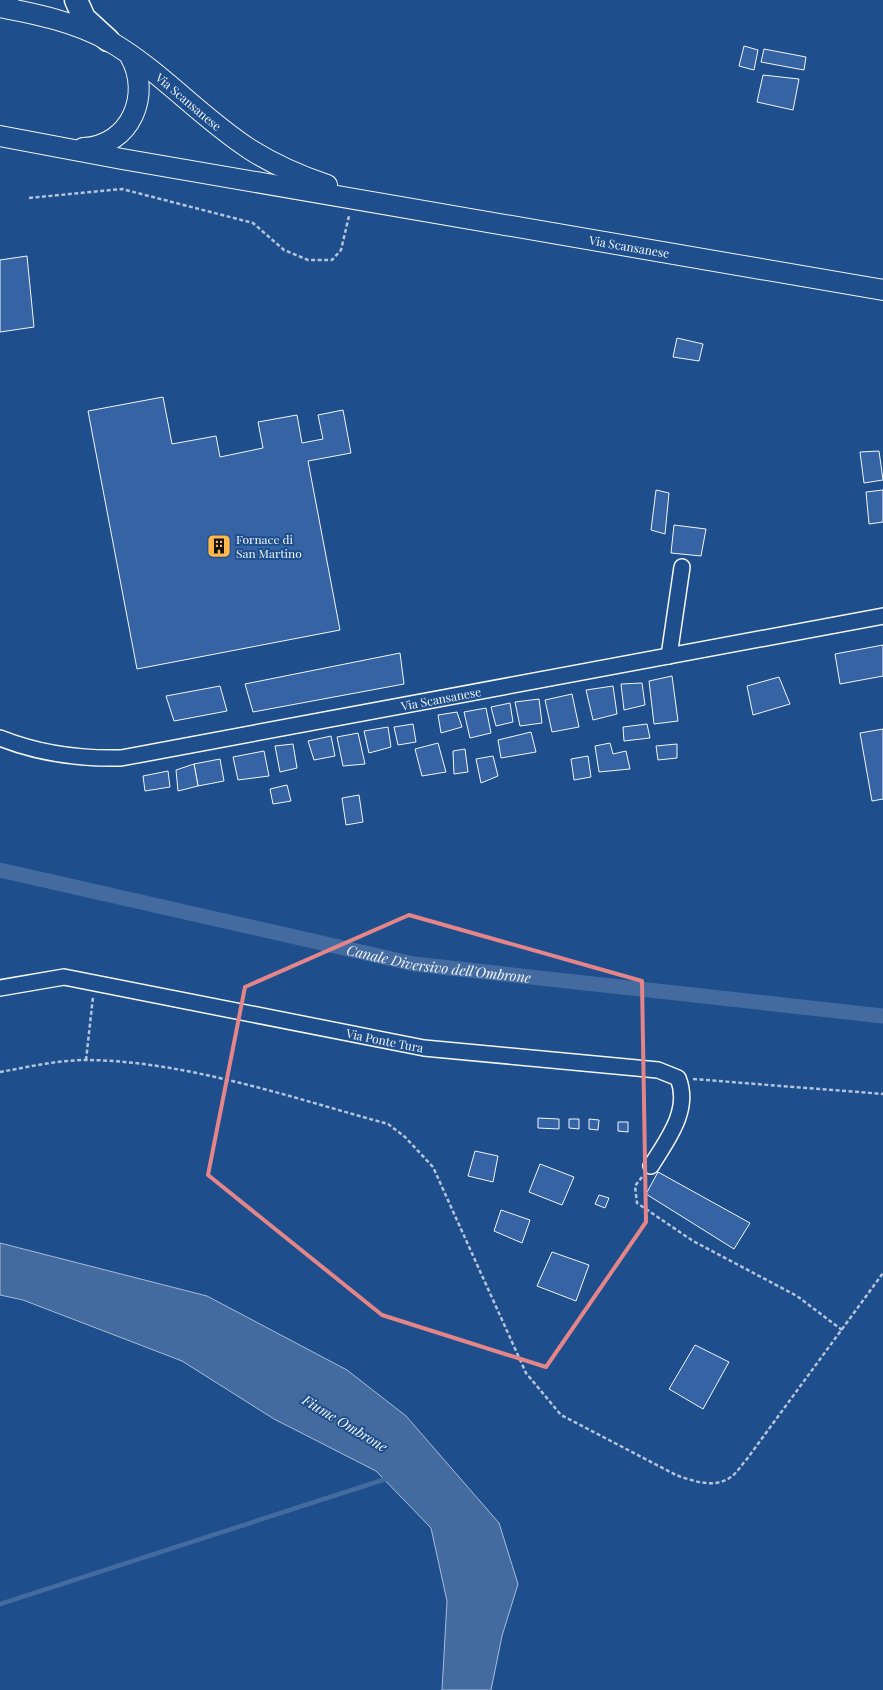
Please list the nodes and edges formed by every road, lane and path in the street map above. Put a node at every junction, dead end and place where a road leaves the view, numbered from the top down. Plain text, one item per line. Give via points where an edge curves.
1 (7, 0) edge
2 (76, 0) edge
3 (0, 2) edge
4 (0, 7) edge
5 (108, 40) junction
6 (130, 56) junction
7 (0, 136) edge
8 (69, 147) junction
9 (29, 198) dead end
10 (353, 199) junction
11 (376, 202) junction
12 (883, 290) edge
13 (682, 567) dead end
14 (883, 616) edge
15 (669, 656) junction
16 (0, 738) edge
17 (0, 988) edge
18 (94, 998) dead end
19 (86, 1060) junction
20 (0, 1072) edge
21 (680, 1082) junction
22 (883, 1094) edge
23 (651, 1166) joint
24 (883, 1273) edge
25 (842, 1330) junction

1 - 3 highway
2 - 5 highway via 84,18
4 - 5 main road, Via Scansanese via 67,24
5 - 6 main road, Via Scansanese
6 - 8 main road via 138,74 140,94 130,121 116,136 103,143
6 - 11 main road, Via Scansanese via 251,149 305,178
7 - 8 main road, Via Scansanese
8 - 10 main road, Via Scansanese
9 - 10 path via 122,189 253,222 284,250 308,260 332,260 341,250
10 - 11 main road, Via Scansanese
11 - 12 main road, Via Scansanese
13 - 15 street
14 - 15 street, Via Scansanese
15 - 16 street, Via Scansanese via 121,758 50,754
17 - 21 street, Via Ponte Tura via 64,977 424,1048 658,1070
18 - 19 path
19 - 20 path
19 - 25 path via 142,1064 233,1082 388,1124 433,1167 526,1372 561,1415 676,1475 713,1484 731,1478
21 - 22 path
21 - 23 street via 678,1122
23 - 25 path via 635,1186 637,1203 693,1240 797,1296
24 - 25 path

